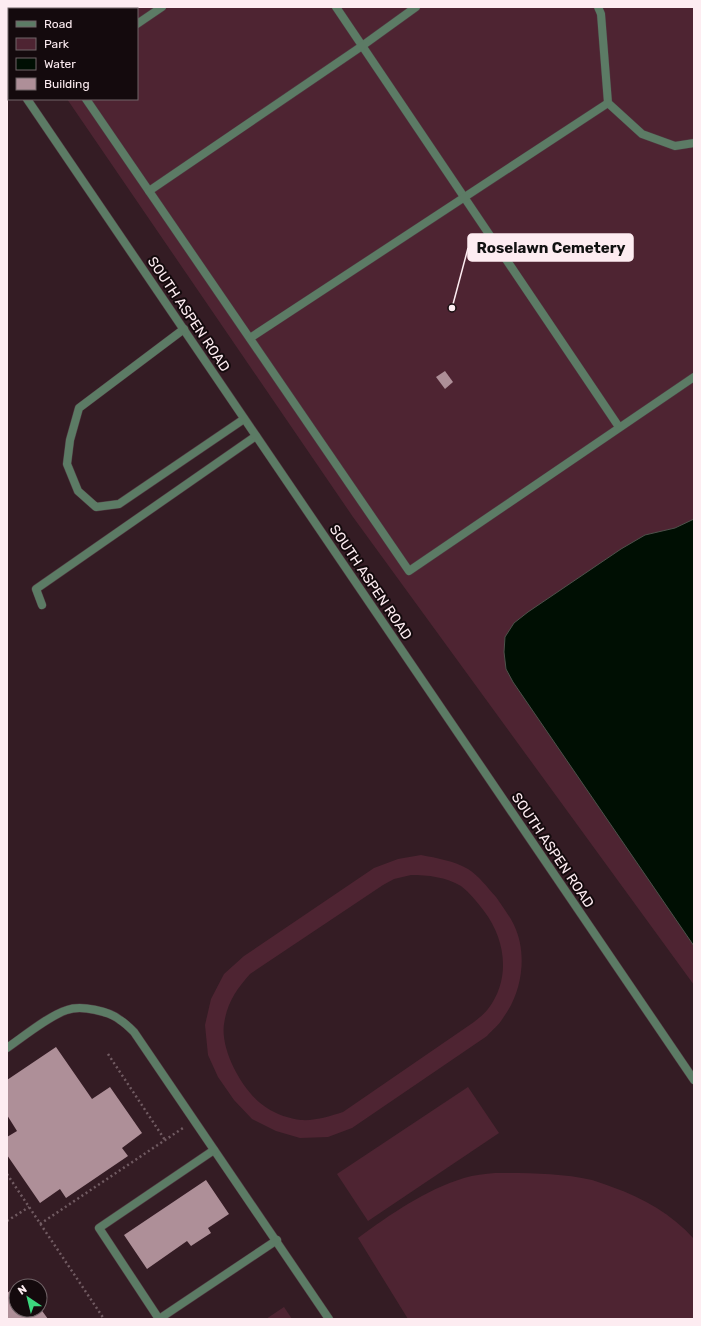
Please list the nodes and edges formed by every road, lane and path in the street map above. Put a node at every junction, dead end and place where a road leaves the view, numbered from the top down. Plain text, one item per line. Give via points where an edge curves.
1 (162, 7) edge
2 (336, 7) edge
3 (416, 7) edge
4 (598, 7) edge
5 (138, 23) edge
6 (362, 46) junction
7 (28, 100) edge
8 (87, 100) edge
9 (608, 103) junction
10 (694, 143) edge
11 (149, 191) junction
12 (464, 197) junction
13 (184, 330) junction
14 (250, 338) junction
15 (694, 376) edge
16 (244, 419) junction
17 (619, 427) junction
18 (256, 436) junction
19 (42, 604) dead end
20 (7, 1048) edge
21 (108, 1054) dead end
22 (694, 1080) edge
23 (194, 1120) junction
24 (165, 1140) junction
25 (214, 1150) junction
26 (7, 1174) edge
27 (29, 1207) junction
28 (7, 1221) edge
29 (40, 1224) junction
30 (277, 1240) junction
31 (104, 1319) edge
32 (329, 1319) edge

1 - 5 street
2 - 6 street
3 - 6 street
4 - 9 street via 601,14
6 - 11 street
6 - 12 street
7 - 13 street, SOUTH ASPEN ROAD
8 - 11 street
9 - 10 street via 642,134 675,146
9 - 12 street
11 - 14 street
12 - 14 street
12 - 17 street
13 - 16 street, SOUTH ASPEN ROAD
13 - 16 street via 79,408 70,440 67,464 78,491 96,507 119,504
14 - 17 street via 409,571
15 - 17 street
16 - 18 street, SOUTH ASPEN ROAD
18 - 19 street via 36,589
18 - 22 street, SOUTH ASPEN ROAD
20 - 23 street via 68,1009 102,1012 119,1019 134,1032
21 - 24 path
23 - 24 path
23 - 25 street
24 - 29 path
25 - 30 street
25 - 30 street via 99,1228 159,1319
26 - 27 path
27 - 28 path
27 - 29 path
29 - 31 path
30 - 32 street

